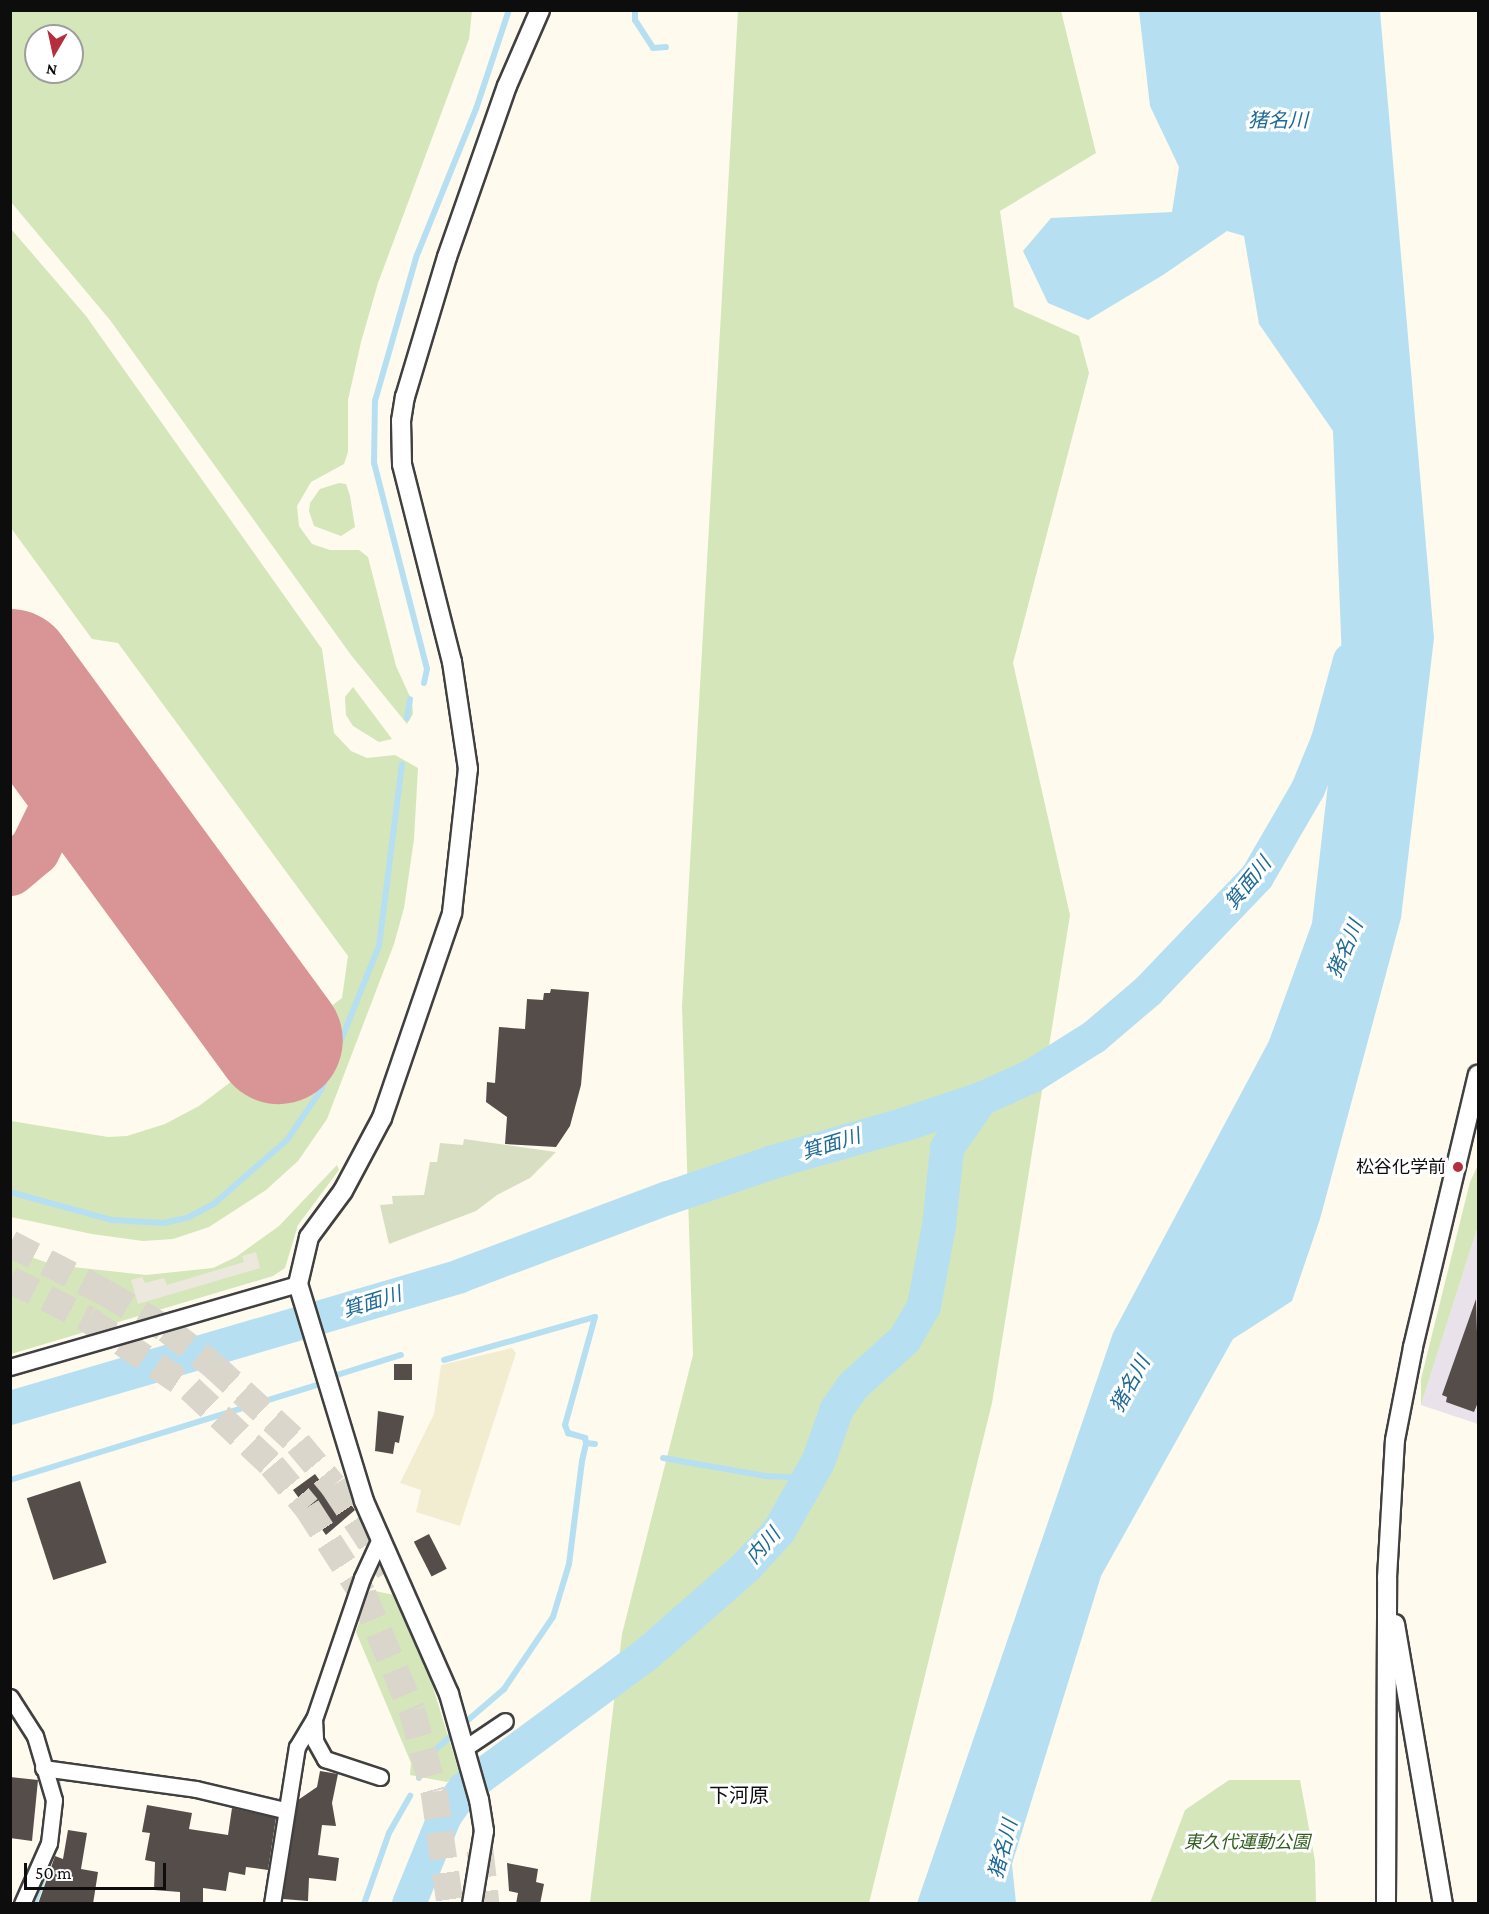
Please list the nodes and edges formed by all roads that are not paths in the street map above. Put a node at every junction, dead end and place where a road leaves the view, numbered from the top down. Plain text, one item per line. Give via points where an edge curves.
1 (540, 10) edge
2 (1479, 1075) edge
3 (298, 1287) junction
4 (10, 1367) edge
5 (379, 1541) junction
6 (1387, 1578) junction
7 (10, 1697) edge
8 (314, 1719) junction
9 (505, 1721) dead end
10 (466, 1753) junction
11 (43, 1768) junction
12 (380, 1777) dead end
13 (284, 1810) junction
14 (22, 1904) edge
15 (272, 1904) edge
16 (472, 1904) edge
17 (1386, 1904) edge
18 (1443, 1904) edge

1 - 3 street via 507,86 447,257 405,397 402,421 402,464 453,662 468,769 452,913 382,1118 350,1180 309,1237
2 - 6 street via 1413,1347 1395,1440
3 - 4 street
3 - 5 street
5 - 8 street via 362,1578
5 - 10 street via 437,1665
6 - 17 street
6 - 18 street
7 - 11 street via 35,1736
8 - 12 street via 315,1741 325,1759
8 - 13 street via 297,1747
9 - 10 street
10 - 16 street via 483,1823
11 - 13 street via 196,1789
11 - 14 street via 54,1800 50,1837
13 - 15 street

